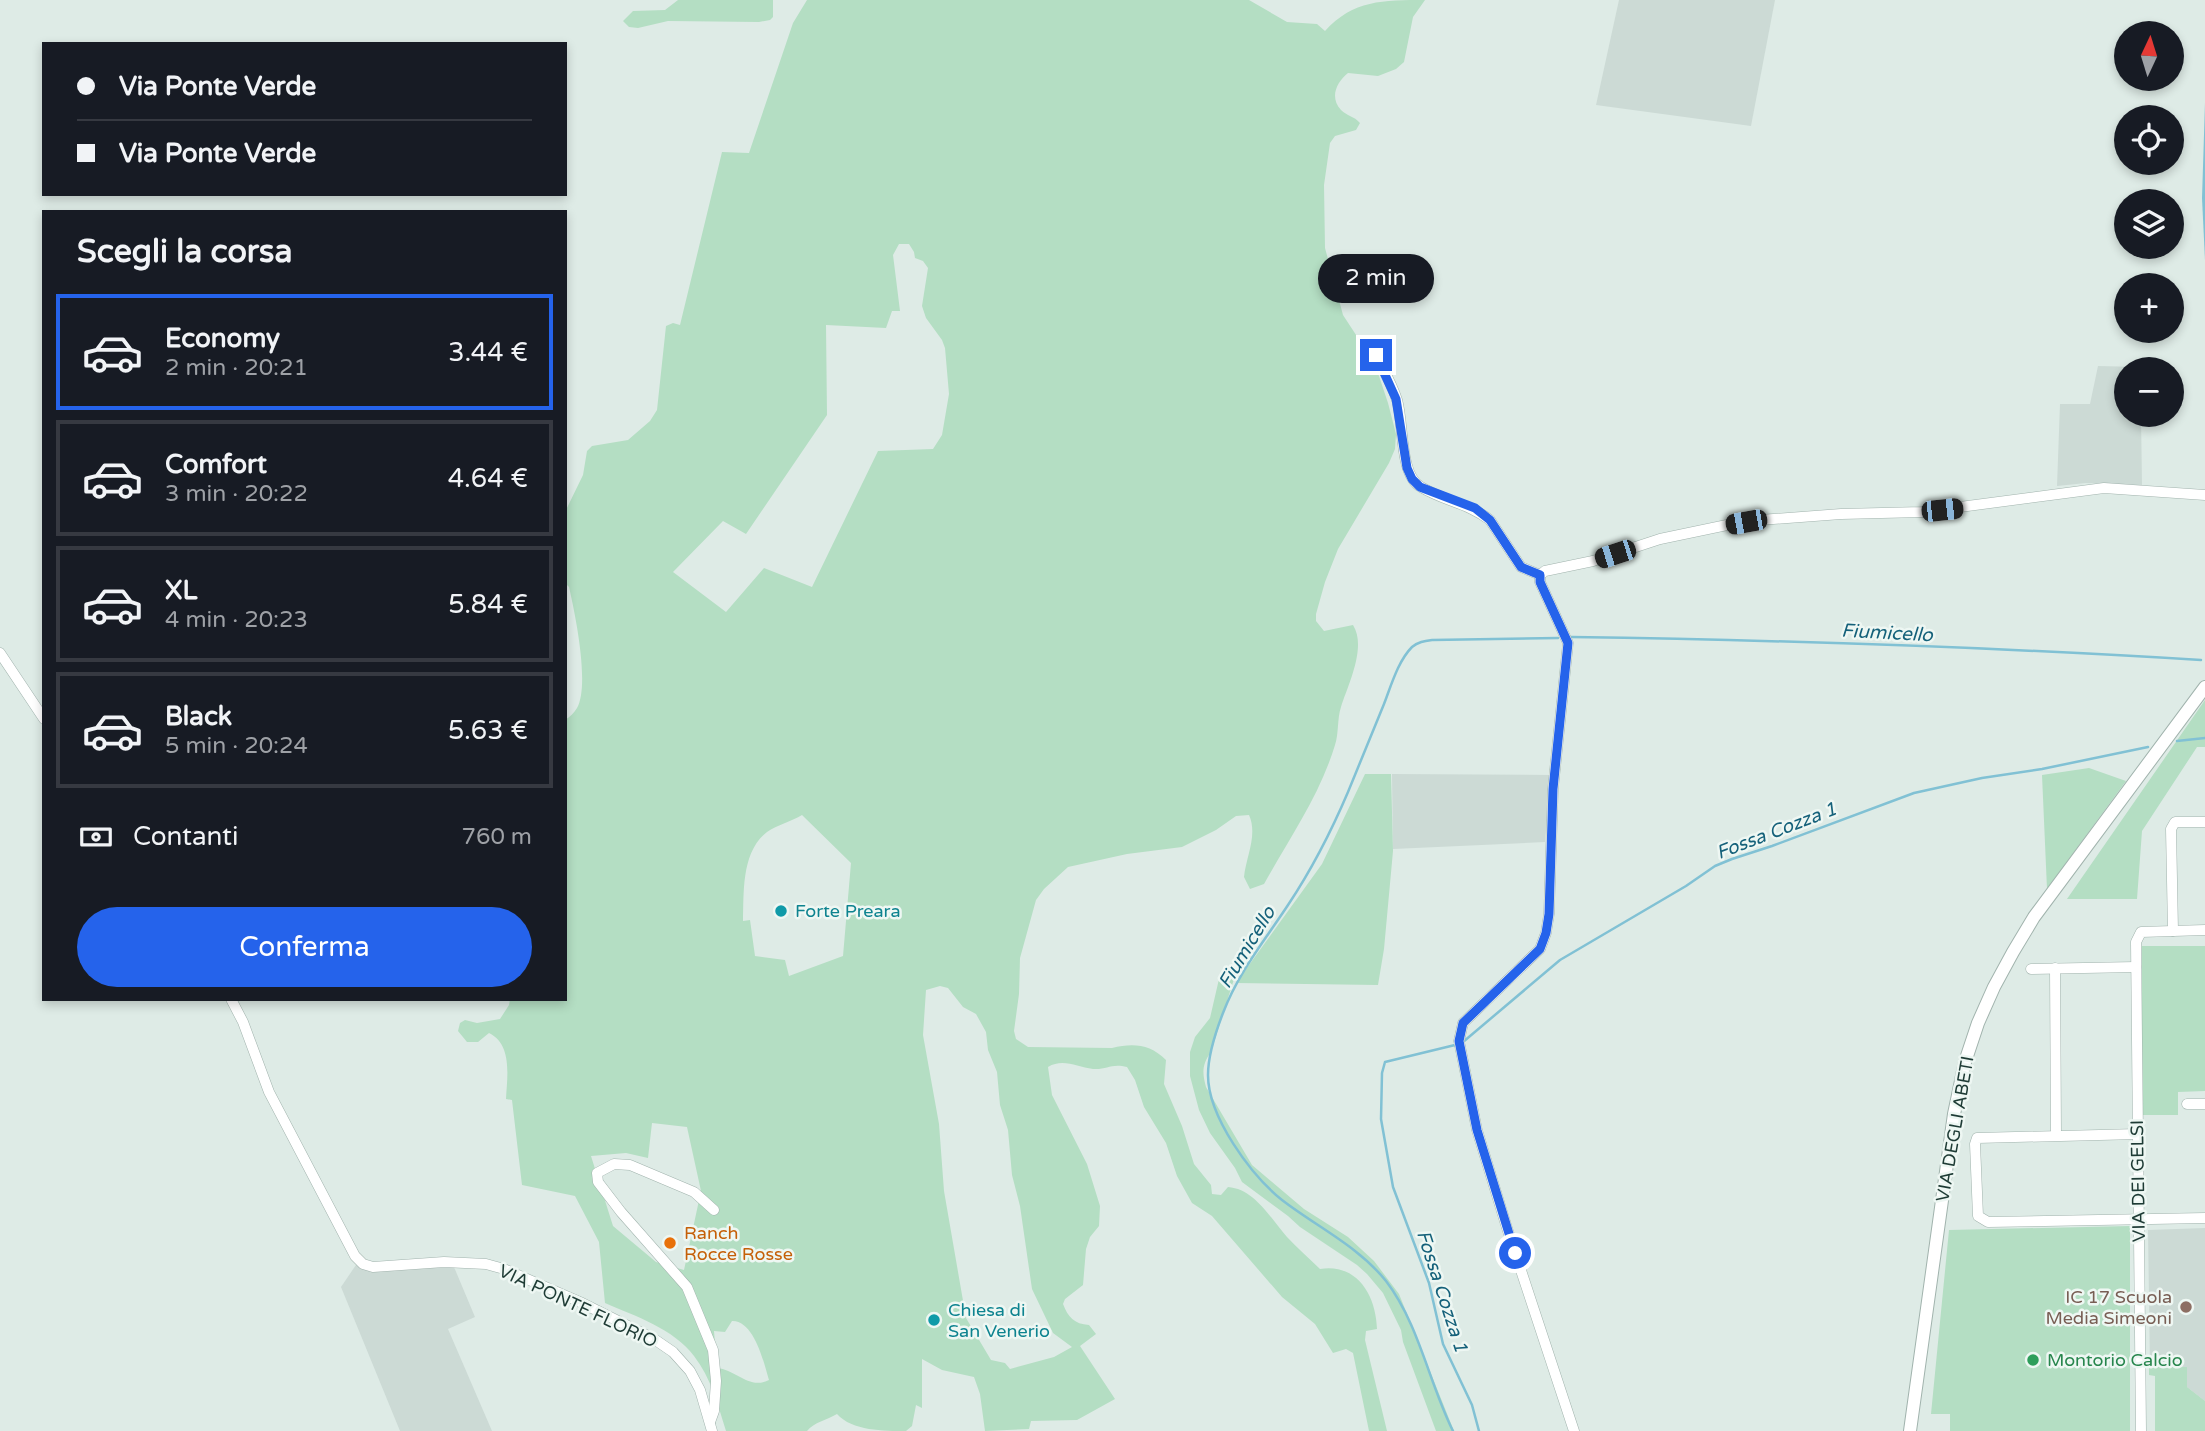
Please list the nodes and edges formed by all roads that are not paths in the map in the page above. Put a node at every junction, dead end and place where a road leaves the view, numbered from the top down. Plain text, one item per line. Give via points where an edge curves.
1 (1376, 355) dead end
2 (2205, 495) edge
3 (1540, 575) junction
4 (0, 653) edge
5 (2205, 687) edge
6 (42, 716) edge
7 (2205, 822) edge
8 (2173, 930) junction
9 (2205, 930) edge
10 (2136, 967) junction
11 (2055, 968) junction
12 (2031, 969) dead end
13 (232, 1001) edge
14 (2187, 1104) dead end
15 (2205, 1104) edge
16 (2138, 1134) junction
17 (2056, 1135) junction
18 (714, 1210) dead end
19 (2205, 1217) edge
20 (2139, 1219) junction
21 (711, 1427) edge
22 (1574, 1431) edge
23 (1910, 1431) edge
24 (2141, 1431) edge

1 - 3 street via 1396,399 1412,479 1420,487 1475,508 1490,520 1521,567
2 - 3 street via 2104,488 1922,512 1746,522 1660,539
3 - 22 street via 1568,643 1553,789 1546,933 1540,949 1463,1023 1459,1041 1477,1130
4 - 6 street
5 - 23 street, VIA DEGLI ABETI via 2034,917 1993,987 1978,1023 1952,1125
7 - 8 street via 2175,822 2171,829
8 - 9 street
8 - 10 street, VIA DEI GELSI via 2141,932 2136,942
10 - 11 street
10 - 16 street, VIA DEI GELSI
11 - 12 street
11 - 17 street
13 - 21 street, VIA PONTE FLORIO via 269,1092 363,1264 470,1262 535,1281 673,1352 690,1371
14 - 15 street
16 - 17 street
16 - 20 street, VIA DEI GELSI
17 - 20 street via 1977,1138 1978,1216 1987,1222
18 - 21 street, VIA PONTE FLORIO via 694,1192 630,1165 614,1164 597,1173 598,1182 621,1212 687,1287 713,1350 716,1381
19 - 20 street
20 - 24 street, VIA DEI GELSI

